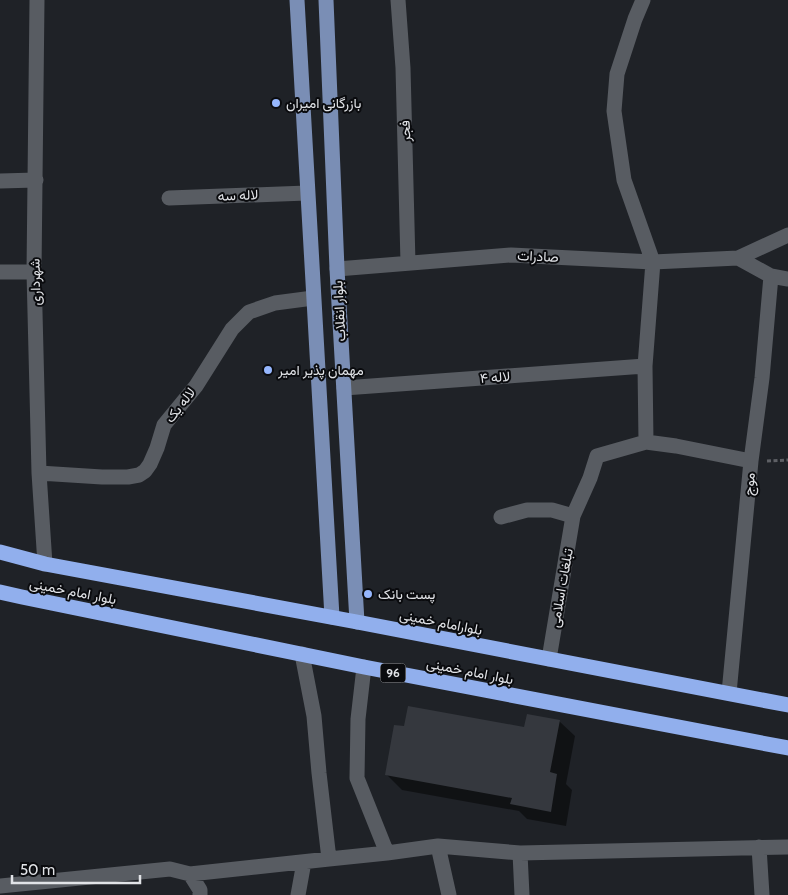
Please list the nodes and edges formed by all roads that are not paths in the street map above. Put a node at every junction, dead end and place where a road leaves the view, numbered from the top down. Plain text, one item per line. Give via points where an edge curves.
1 (37, 0) edge
2 (297, 0) edge
3 (326, 0) edge
4 (398, 0) edge
5 (643, 0) edge
6 (36, 180) junction
7 (0, 181) edge
8 (307, 193) junction
9 (170, 198) dead end
10 (788, 235) edge
11 (738, 258) junction
12 (653, 262) junction
13 (408, 263) junction
14 (337, 269) junction
15 (0, 272) edge
16 (34, 272) junction
17 (771, 276) junction
18 (788, 280) edge
19 (313, 298) junction
20 (645, 366) junction
21 (344, 388) junction
22 (646, 442) junction
23 (751, 461) junction
24 (39, 473) junction
25 (573, 516) junction
26 (501, 517) dead end
27 (0, 552) edge
28 (45, 564) junction
29 (0, 592) edge
30 (332, 617) junction
31 (357, 622) junction
32 (302, 654) junction
33 (548, 659) junction
34 (364, 667) junction
35 (729, 693) junction
36 (788, 705) edge
37 (788, 748) edge
38 (438, 846) junction
39 (759, 847) junction
40 (788, 848) edge
41 (520, 853) junction
42 (387, 854) junction
43 (329, 858) junction
44 (304, 862) junction
45 (190, 874) junction
46 (0, 886) edge
47 (200, 895) edge
48 (298, 895) edge
49 (449, 895) edge
50 (522, 895) edge
51 (762, 895) edge

1 - 6 street, شهرداری
2 - 8 main road, بلوار انقلاب
3 - 14 main road, بلوار انقلاب
4 - 13 street, فجر
5 - 12 street via 617,74 614,111 624,180
6 - 7 street
6 - 16 street, شهرداری
8 - 9 street, لاله سه
8 - 19 main road, بلوار انقلاب
10 - 11 street, صادرات
11 - 12 street, صادرات
11 - 17 street
12 - 13 street, صادرات via 511,255
12 - 20 street
13 - 14 street, صادرات
14 - 21 main road, بلوار انقلاب
15 - 16 street
16 - 24 street, شهرداری
17 - 18 street
17 - 23 street, موج
19 - 24 street, لاله یک via 275,303 249,312 232,329 196,386 164,425 150,464 139,475 102,477
19 - 30 main road, بلوار انقلاب
20 - 21 street, لاله ۴
20 - 22 street
21 - 31 main road, بلوار انقلاب
22 - 23 street
22 - 25 street, تبلغات اسلامی via 597,456
23 - 35 street, موج
24 - 28 street, شهرداری
25 - 26 street via 552,510 527,510
25 - 33 street, تبلغات اسلامی
27 - 28 highway, بلوارامام خمینی
28 - 30 highway, بلوارامام خمینی
29 - 32 highway, بلوار امام خمینی / 96
30 - 31 highway, بلوارامام خمینی
31 - 33 highway, بلوارامام خمینی
32 - 34 highway, بلوار امام خمینی / 96
32 - 43 street via 314,716
33 - 35 highway, بلوارامام خمینی
34 - 37 highway, بلوار امام خمینی / 96
34 - 42 street via 358,719 357,778
35 - 36 highway, بلوارامام خمینی
38 - 41 street
38 - 42 street
38 - 49 street
39 - 40 street
39 - 41 street
39 - 51 street
41 - 50 street
42 - 43 street
43 - 44 street
44 - 45 street
44 - 48 street
45 - 46 street via 170,869
45 - 47 street

